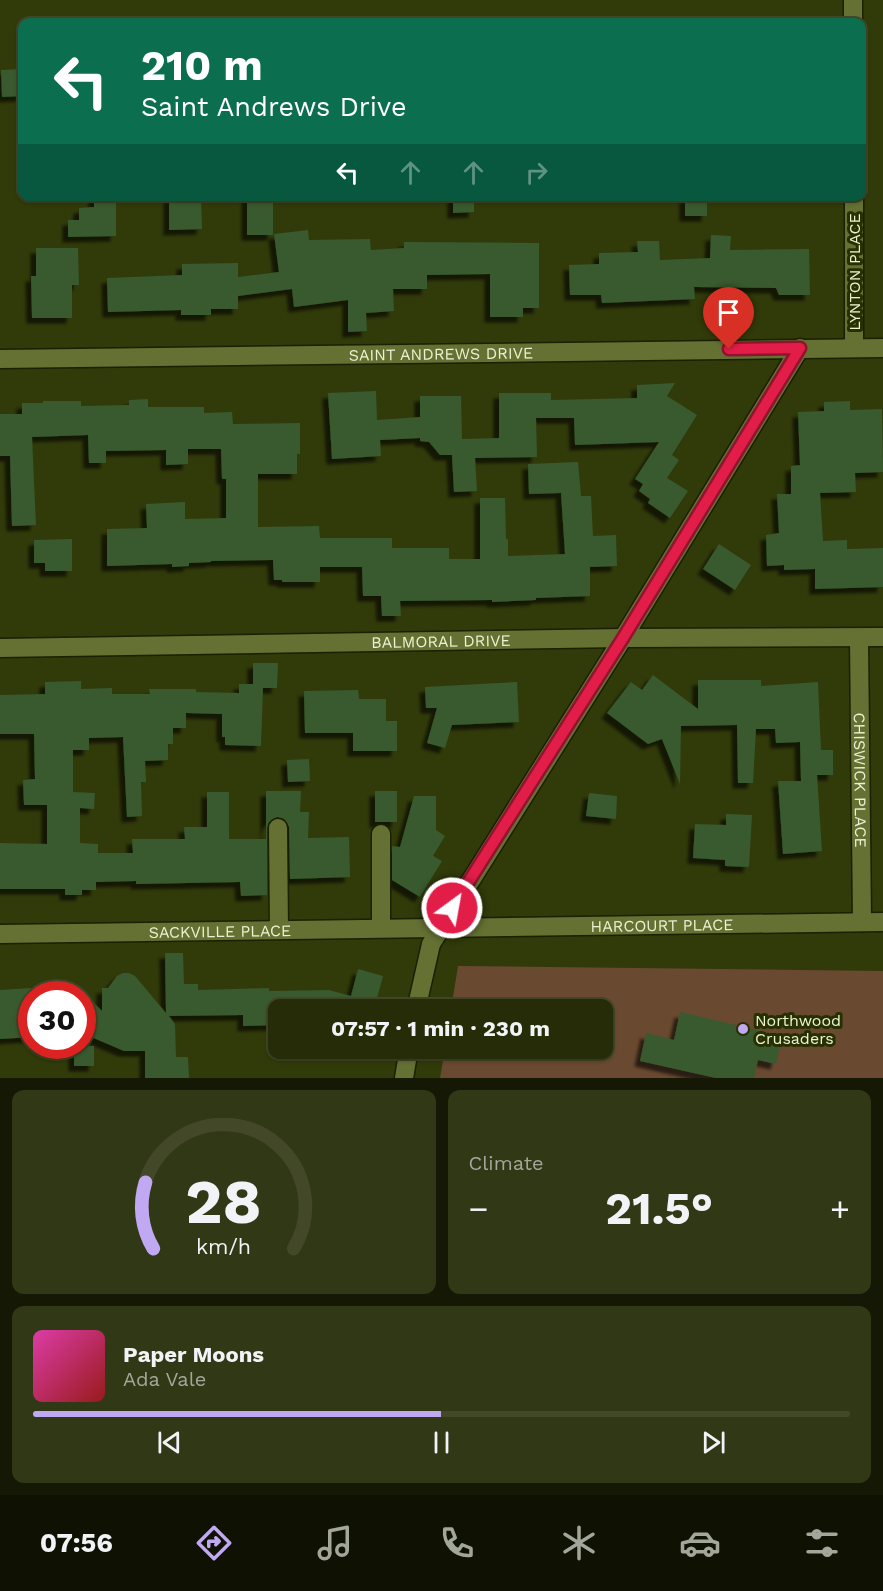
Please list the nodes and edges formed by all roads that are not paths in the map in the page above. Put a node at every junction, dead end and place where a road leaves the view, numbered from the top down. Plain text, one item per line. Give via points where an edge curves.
1 (853, 0) edge
2 (853, 18) edge
3 (854, 201) edge
4 (800, 348) junction
5 (854, 348) junction
6 (883, 348) edge
7 (0, 359) edge
8 (883, 637) edge
9 (623, 638) junction
10 (859, 638) junction
11 (0, 648) edge
12 (278, 828) dead end
13 (381, 834) dead end
14 (862, 922) junction
15 (883, 922) edge
16 (440, 927) junction
17 (381, 928) junction
18 (279, 930) junction
19 (0, 934) edge
20 (418, 999) edge
21 (407, 1059) edge
22 (404, 1078) edge

1 - 2 street
3 - 5 street, LYNTON PLACE
4 - 5 street, SAINT ANDREWS DRIVE
4 - 7 street, SAINT ANDREWS DRIVE
4 - 9 street
5 - 6 street, SAINT ANDREWS DRIVE
8 - 10 street, BALMORAL DRIVE
9 - 10 street, BALMORAL DRIVE
9 - 11 street, BALMORAL DRIVE
9 - 16 street
10 - 14 street, CHISWICK PLACE
12 - 18 street
13 - 17 street
14 - 15 street, HARCOURT PLACE
14 - 16 street, HARCOURT PLACE
16 - 17 street, SACKVILLE PLACE
16 - 20 street via 431,944
17 - 18 street, SACKVILLE PLACE
18 - 19 street, SACKVILLE PLACE
21 - 22 street

